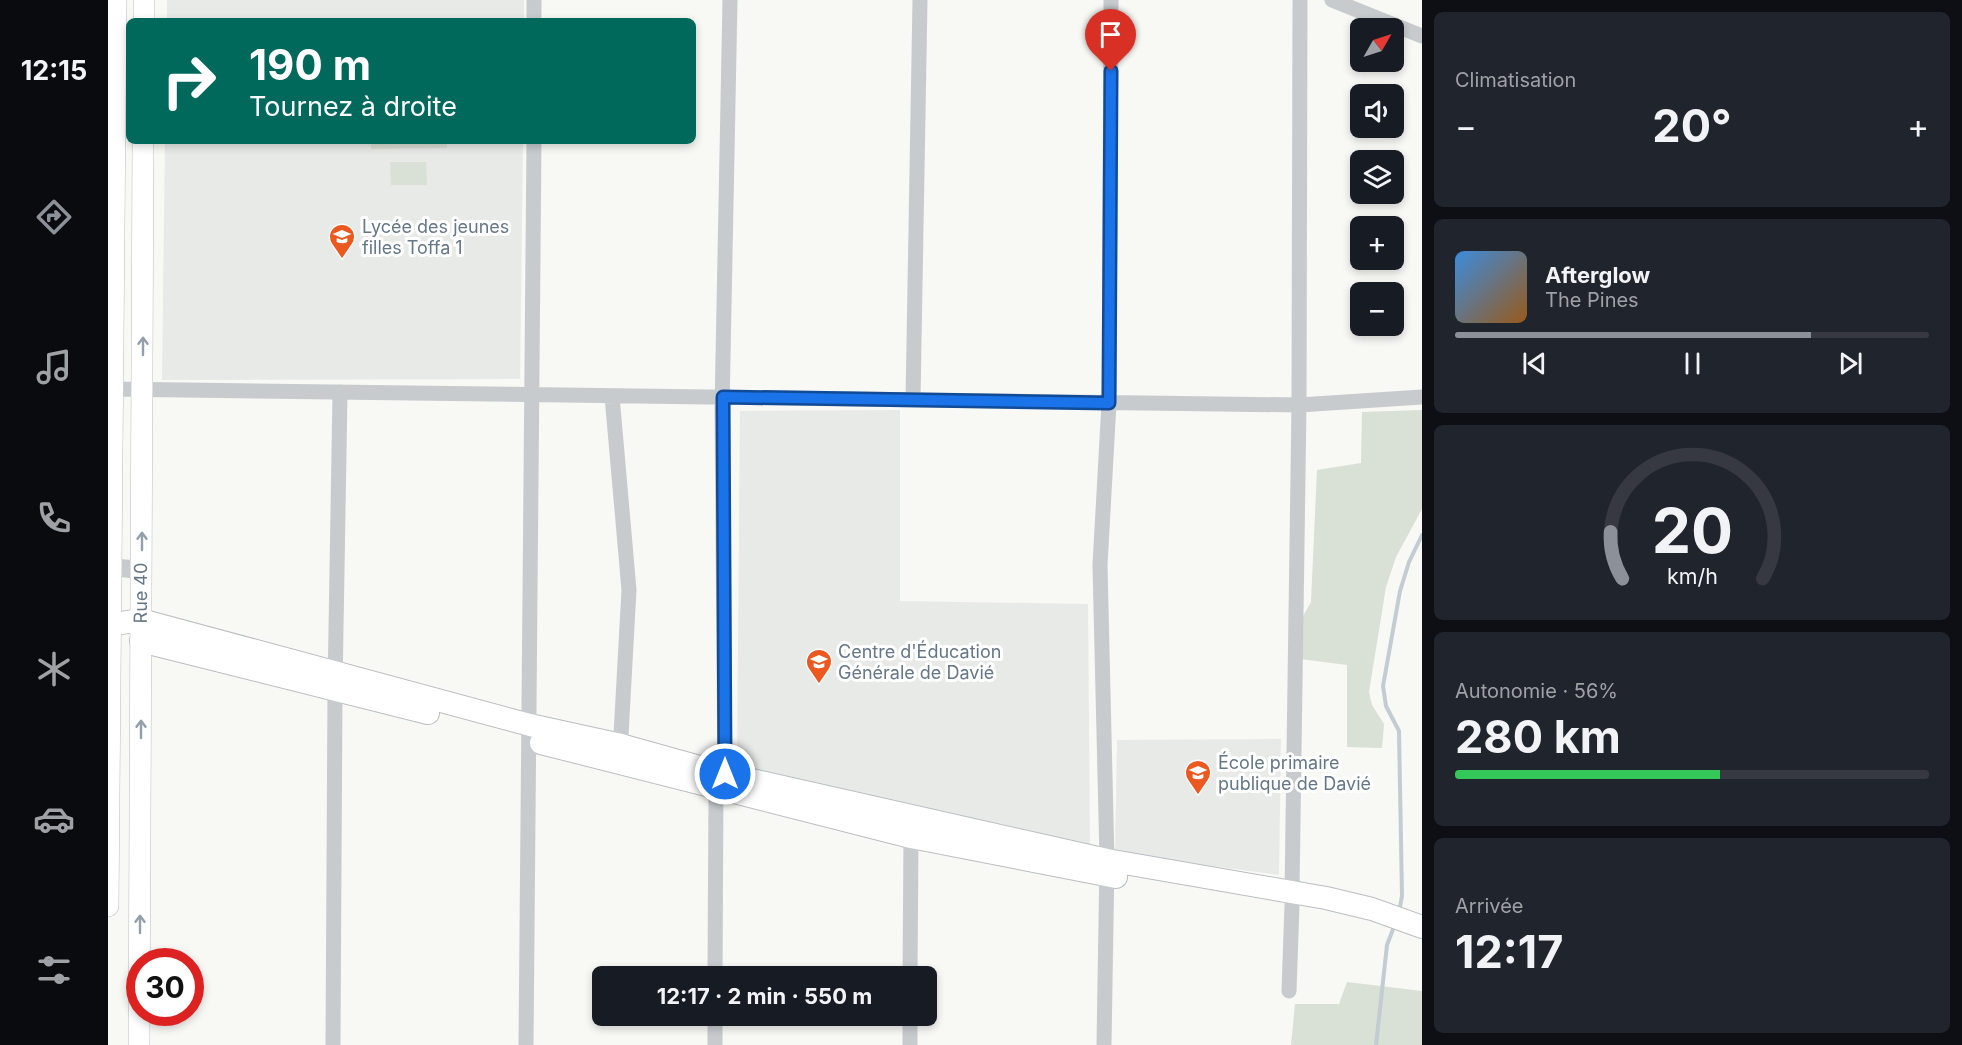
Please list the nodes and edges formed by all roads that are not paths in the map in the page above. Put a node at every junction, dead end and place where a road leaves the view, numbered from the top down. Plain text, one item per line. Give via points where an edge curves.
1 (116, 0) edge
2 (144, 0) edge
3 (534, 0) edge
4 (730, 0) edge
5 (920, 0) edge
6 (1111, 0) edge
7 (1299, 0) edge
8 (1332, 0) edge
9 (144, 18) edge
10 (534, 18) edge
11 (1422, 36) edge
12 (143, 144) edge
13 (534, 144) edge
14 (112, 389) junction
15 (142, 389) junction
16 (340, 392) junction
17 (533, 395) junction
18 (612, 396) junction
19 (723, 397) junction
20 (1422, 397) edge
21 (913, 400) junction
22 (1109, 403) junction
23 (1299, 405) junction
24 (109, 568) edge
25 (142, 570) junction
26 (109, 626) edge
27 (141, 631) junction
28 (335, 681) junction
29 (530, 732) junction
30 (620, 754) junction
31 (722, 784) junction
32 (911, 837) junction
33 (1107, 868) junction
34 (1292, 899) junction
35 (108, 906) edge
36 (1417, 930) edge
37 (715, 966) edge
38 (910, 966) edge
39 (1289, 991) dead end
40 (715, 1026) edge
41 (910, 1026) edge
42 (139, 1045) edge
43 (333, 1045) edge
44 (526, 1045) edge
45 (714, 1045) edge
46 (910, 1045) edge
47 (1104, 1045) edge

1 - 14 main road, Rue 40
2 - 9 main road
3 - 10 street
4 - 19 street
5 - 21 street
6 - 22 street
7 - 23 street
8 - 11 street
15 -> 12 main road, Rue 40
13 - 17 street
14 - 15 street
14 - 24 main road, Rue 40
15 - 16 street
25 -> 15 main road, Rue 40
16 - 17 street
16 - 28 street
17 - 18 street
17 - 29 street
18 - 19 street
18 - 30 street via 629,590
19 - 21 street
19 - 31 street
20 - 23 street
21 - 22 street
22 - 23 street
22 - 33 street via 1100,565
23 - 34 street
24 - 25 street
24 - 26 main road, Rue 40
25 - 27 main road, Rue 40
26 - 27 main road
26 - 35 main road, Rue 40
27 - 28 main road
42 -> 27 main road, Rue 40
28 - 29 main road
28 - 43 street
29 - 30 main road
29 - 44 street
30 - 31 main road
31 - 32 main road
31 - 33 main road
31 - 37 street
32 - 33 main road
32 - 38 street
33 - 34 main road
33 - 47 street
34 - 36 main road via 1372,914
34 - 39 street
40 - 45 street
41 - 46 street

